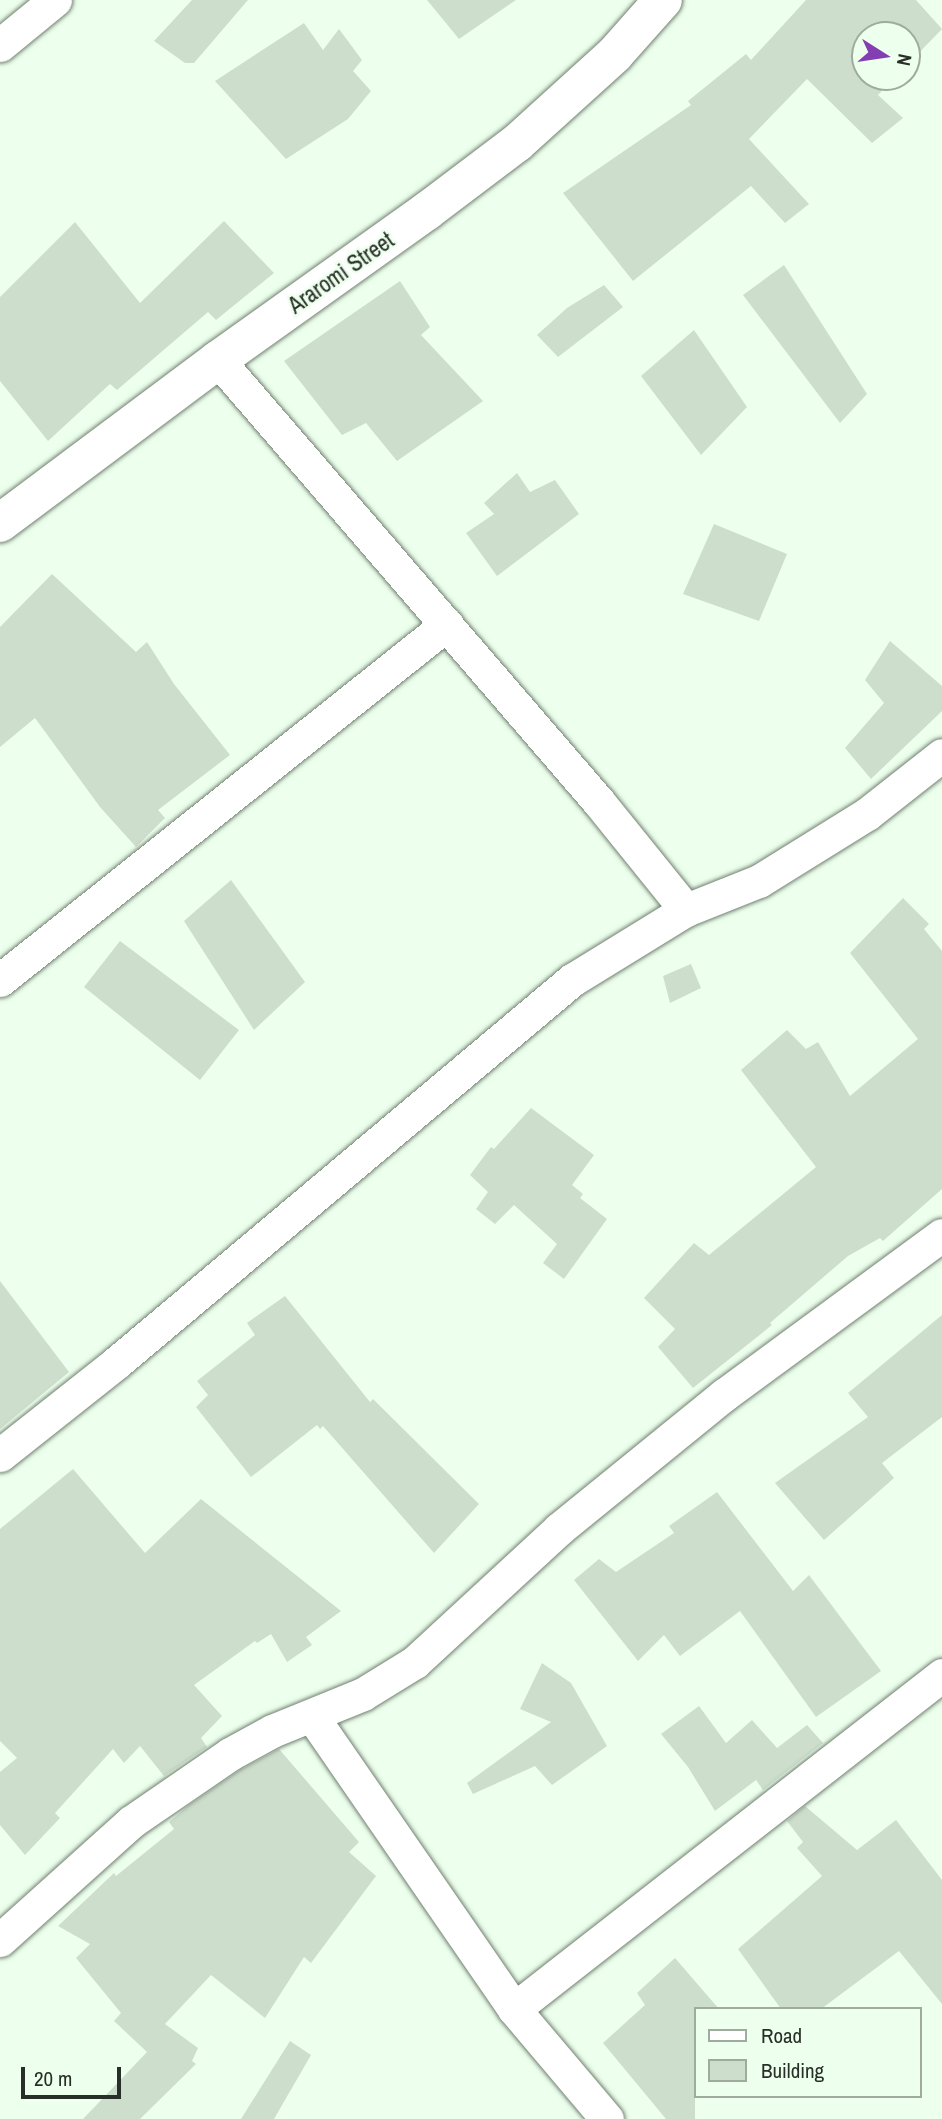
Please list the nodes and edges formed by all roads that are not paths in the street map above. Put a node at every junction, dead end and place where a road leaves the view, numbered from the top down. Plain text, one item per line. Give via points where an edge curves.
1 (55, 0) edge
2 (663, 0) edge
3 (0, 45) edge
4 (218, 360) junction
5 (0, 523) edge
6 (447, 624) junction
7 (942, 755) edge
8 (686, 910) junction
9 (0, 980) edge
10 (942, 1236) edge
11 (0, 1455) edge
12 (942, 1675) edge
13 (312, 1717) junction
14 (0, 1940) edge
15 (514, 2009) junction
16 (607, 2119) edge

1 - 3 street
2 - 4 street, Araromi Street via 615,54 516,144
4 - 5 street, Araromi Street
4 - 6 street
6 - 8 street
6 - 9 street
7 - 8 street via 867,814 759,881
8 - 11 street via 572,980
10 - 13 street via 724,1395 559,1529 415,1662 363,1694
12 - 15 street
13 - 14 street via 272,1731 230,1754 131,1822
13 - 15 street
15 - 16 street

